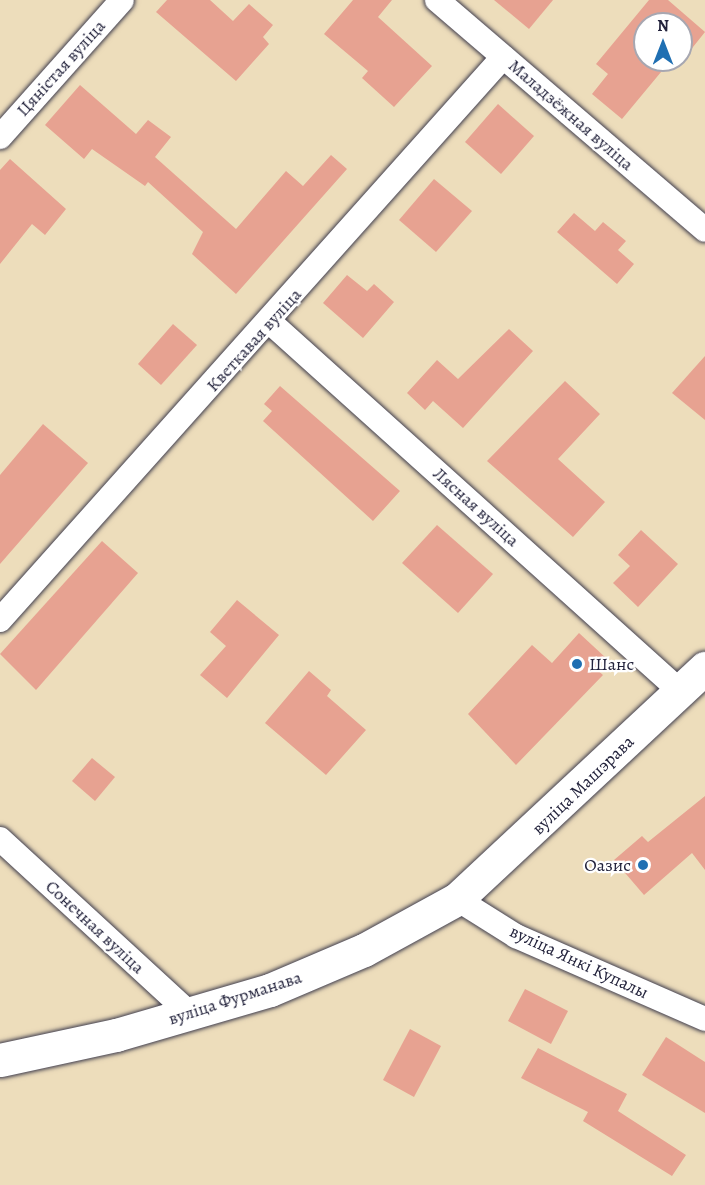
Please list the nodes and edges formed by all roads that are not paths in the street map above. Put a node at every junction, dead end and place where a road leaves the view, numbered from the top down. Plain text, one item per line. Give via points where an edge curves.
1 (122, 0) edge
2 (437, 0) edge
3 (503, 57) junction
4 (0, 137) edge
5 (705, 230) edge
6 (271, 323) junction
7 (0, 620) edge
8 (705, 668) edge
9 (680, 691) junction
10 (0, 839) edge
11 (457, 899) junction
12 (190, 1014) junction
13 (705, 1019) edge
14 (0, 1060) edge

1 - 4 street, Цяністая вуліца
2 - 3 street, Маладзёжная вуліца
3 - 5 street, Маладзёжная вуліца
3 - 6 street, Кветкавая вуліца
6 - 7 street, Кветкавая вуліца
6 - 9 street, Лясная вуліца
8 - 9 main road, вуліца Машэрава
9 - 11 main road, вуліца Машэрава
10 - 12 street, Сонечная вуліца
11 - 12 main road, вуліца Фурманава via 364,950 270,990
11 - 13 street, вуліца Янкі Купалы via 516,936
12 - 14 main road, вуліца Фурманава

